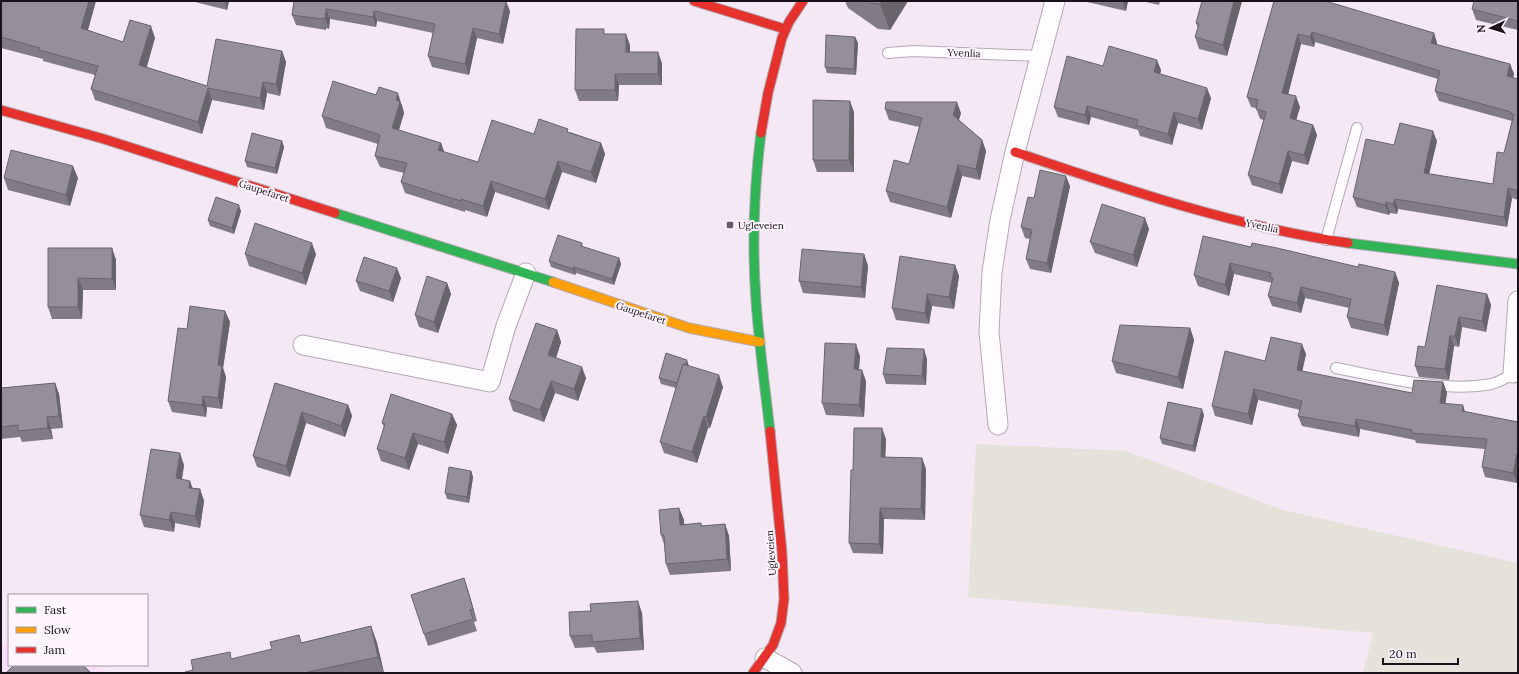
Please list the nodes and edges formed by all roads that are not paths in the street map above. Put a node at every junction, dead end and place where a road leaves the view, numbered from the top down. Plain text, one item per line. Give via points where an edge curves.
1 (694, 1) edge
2 (803, 1) edge
3 (1055, 1) edge
4 (785, 29) junction
5 (888, 52) dead end
6 (1040, 56) junction
7 (1, 110) edge
8 (1357, 128) dead end
9 (1015, 152) junction
10 (1326, 240) junction
11 (1518, 264) edge
12 (526, 273) junction
13 (1518, 301) edge
14 (760, 342) junction
15 (303, 345) dead end
16 (1336, 368) dead end
17 (1516, 374) edge
18 (998, 425) dead end
19 (765, 658) junction
20 (753, 673) edge
21 (792, 673) edge

1 - 4 street
2 - 4 street, Ugleveien
3 - 6 street
4 - 14 street, Ugleveien via 765,107 756,177 755,259
5 - 6 lane, Yvenlia
6 - 9 street
7 - 12 street, Gaupefaret via 104,139
8 - 10 lane
9 - 10 street, Yvenlia via 1142,194 1227,218
9 - 18 street via 992,272 989,332
10 - 11 street, Yvenlia
12 - 14 street, Gaupefaret via 689,328
12 - 15 street via 506,326 490,382
13 - 17 street
14 - 19 street, Ugleveien via 784,582 780,627
16 - 17 lane via 1394,379 1467,387 1492,384
19 - 20 street, Ugleveien
19 - 21 street

